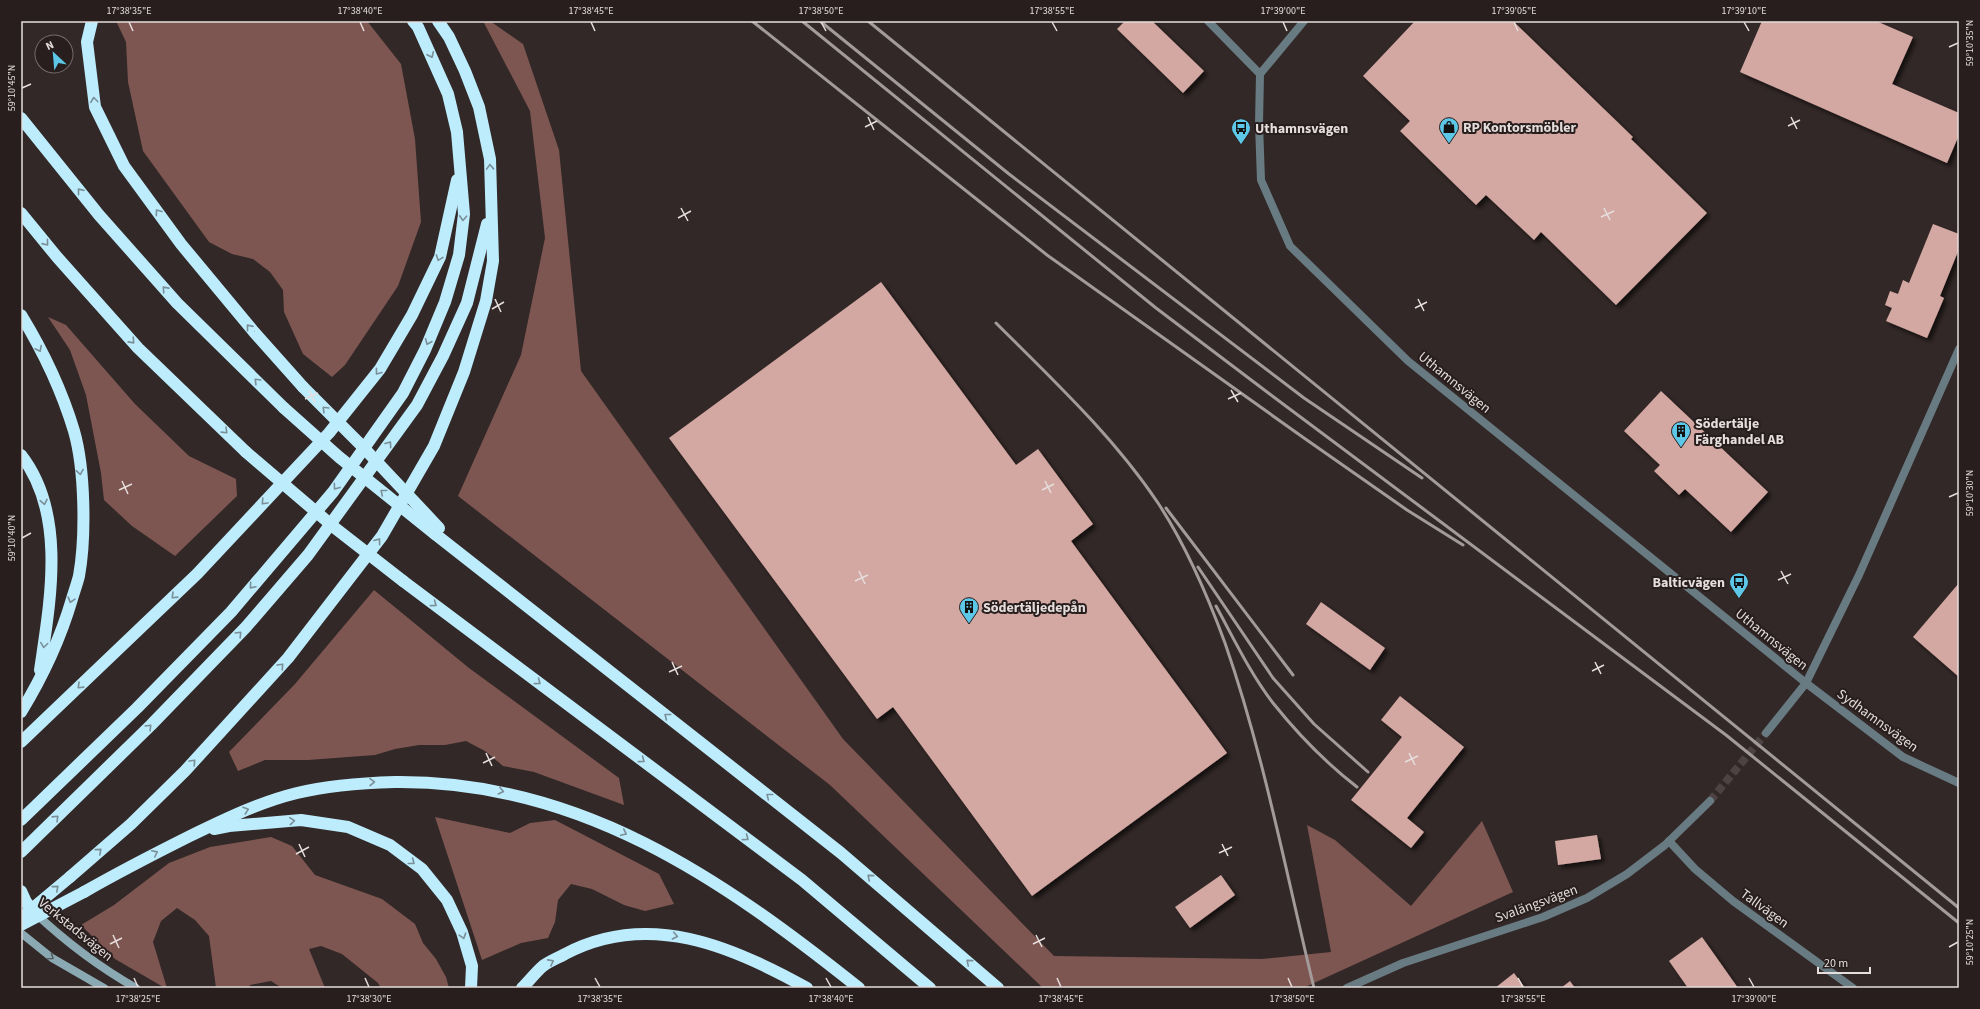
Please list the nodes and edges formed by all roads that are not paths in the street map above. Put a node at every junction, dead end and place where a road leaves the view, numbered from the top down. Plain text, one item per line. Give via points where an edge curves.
1 (92, 21) edge
2 (413, 21) edge
3 (438, 21) edge
4 (1208, 21) edge
5 (1304, 21) edge
6 (1260, 74) junction
7 (21, 118) edge
8 (459, 165) junction
9 (492, 206) junction
10 (21, 213) edge
11 (21, 315) edge
12 (1959, 349) edge
13 (21, 455) edge
14 (437, 531) junction
15 (1806, 683) junction
16 (38, 685) junction
17 (21, 712) edge
18 (1766, 733) tunnel mouth
19 (21, 742) edge
20 (1959, 783) edge
21 (1710, 801) tunnel mouth
22 (23, 818) edge
23 (198, 832) junction
24 (1669, 841) junction
25 (25, 849) edge
26 (21, 862) edge
27 (21, 891) edge
28 (21, 900) edge
29 (33, 912) junction
30 (21, 918) edge
31 (21, 925) edge
32 (21, 933) edge
33 (104, 988) edge
34 (136, 988) edge
35 (472, 988) edge
36 (522, 988) edge
37 (807, 988) edge
38 (858, 988) edge
39 (930, 988) edge
40 (998, 988) edge
41 (1347, 988) edge
42 (1853, 988) edge

14 -> 1 highway, bridge via 362,446 303,387 254,332 186,250 124,166 94,107 87,42
2 -> 8 highway via 448,94 457,132
9 -> 3 highway via 490,159 479,107 466,71
4 - 6 street
5 - 6 street
6 - 15 street, Uthamnsvägen via 1261,180 1290,246 1408,361
14 -> 7 highway, bridge via 340,457 284,408 177,303 99,215
8 -> 19 highway via 440,257 412,315 380,369 328,433 197,574
8 -> 22 highway via 464,214 460,255 446,302 403,393 333,492 231,612 137,708
25 -> 9 highway via 246,627 308,555 418,405 467,303
30 -> 9 highway, bridge via 131,824 174,781 278,670 382,536 434,446 464,372 486,301 492,267
10 -> 39 highway, bridge via 138,348 246,452 335,528 802,880
11 -> 16 highway via 56,383 69,418 74,432 82,480 83,526 79,577 63,630
12 - 15 street via 1859,575
13 -> 16 highway via 31,467 43,497 50,538 52,584
40 -> 14 highway via 841,852 472,564
15 - 18 street
15 - 20 street, Sydhamnsvägen via 1903,757
16 - 17 highway
21 - 24 street, Svalängsvägen
31 -> 23 highway, bridge via 127,867
23 -> 35 highway via 229,826 300,820 348,827 390,845 422,869 447,900 462,932 472,966
23 -> 38 highway via 235,814 296,793 350,783 429,782 501,791 582,814 668,854 753,907
24 - 41 street, Svalängsvägen via 1627,874 1587,898 1543,917 1403,963
24 - 42 street, Tallvägen via 1695,869 1733,901
25 - 26 highway
27 - 29 highway
28 - 29 main road, Verkstadsvägen
29 - 34 main road, Verkstadsvägen via 64,940 108,972
32 -> 33 main road via 52,958
36 -> 37 highway via 543,966 580,946 620,935 672,934 724,948 773,968

